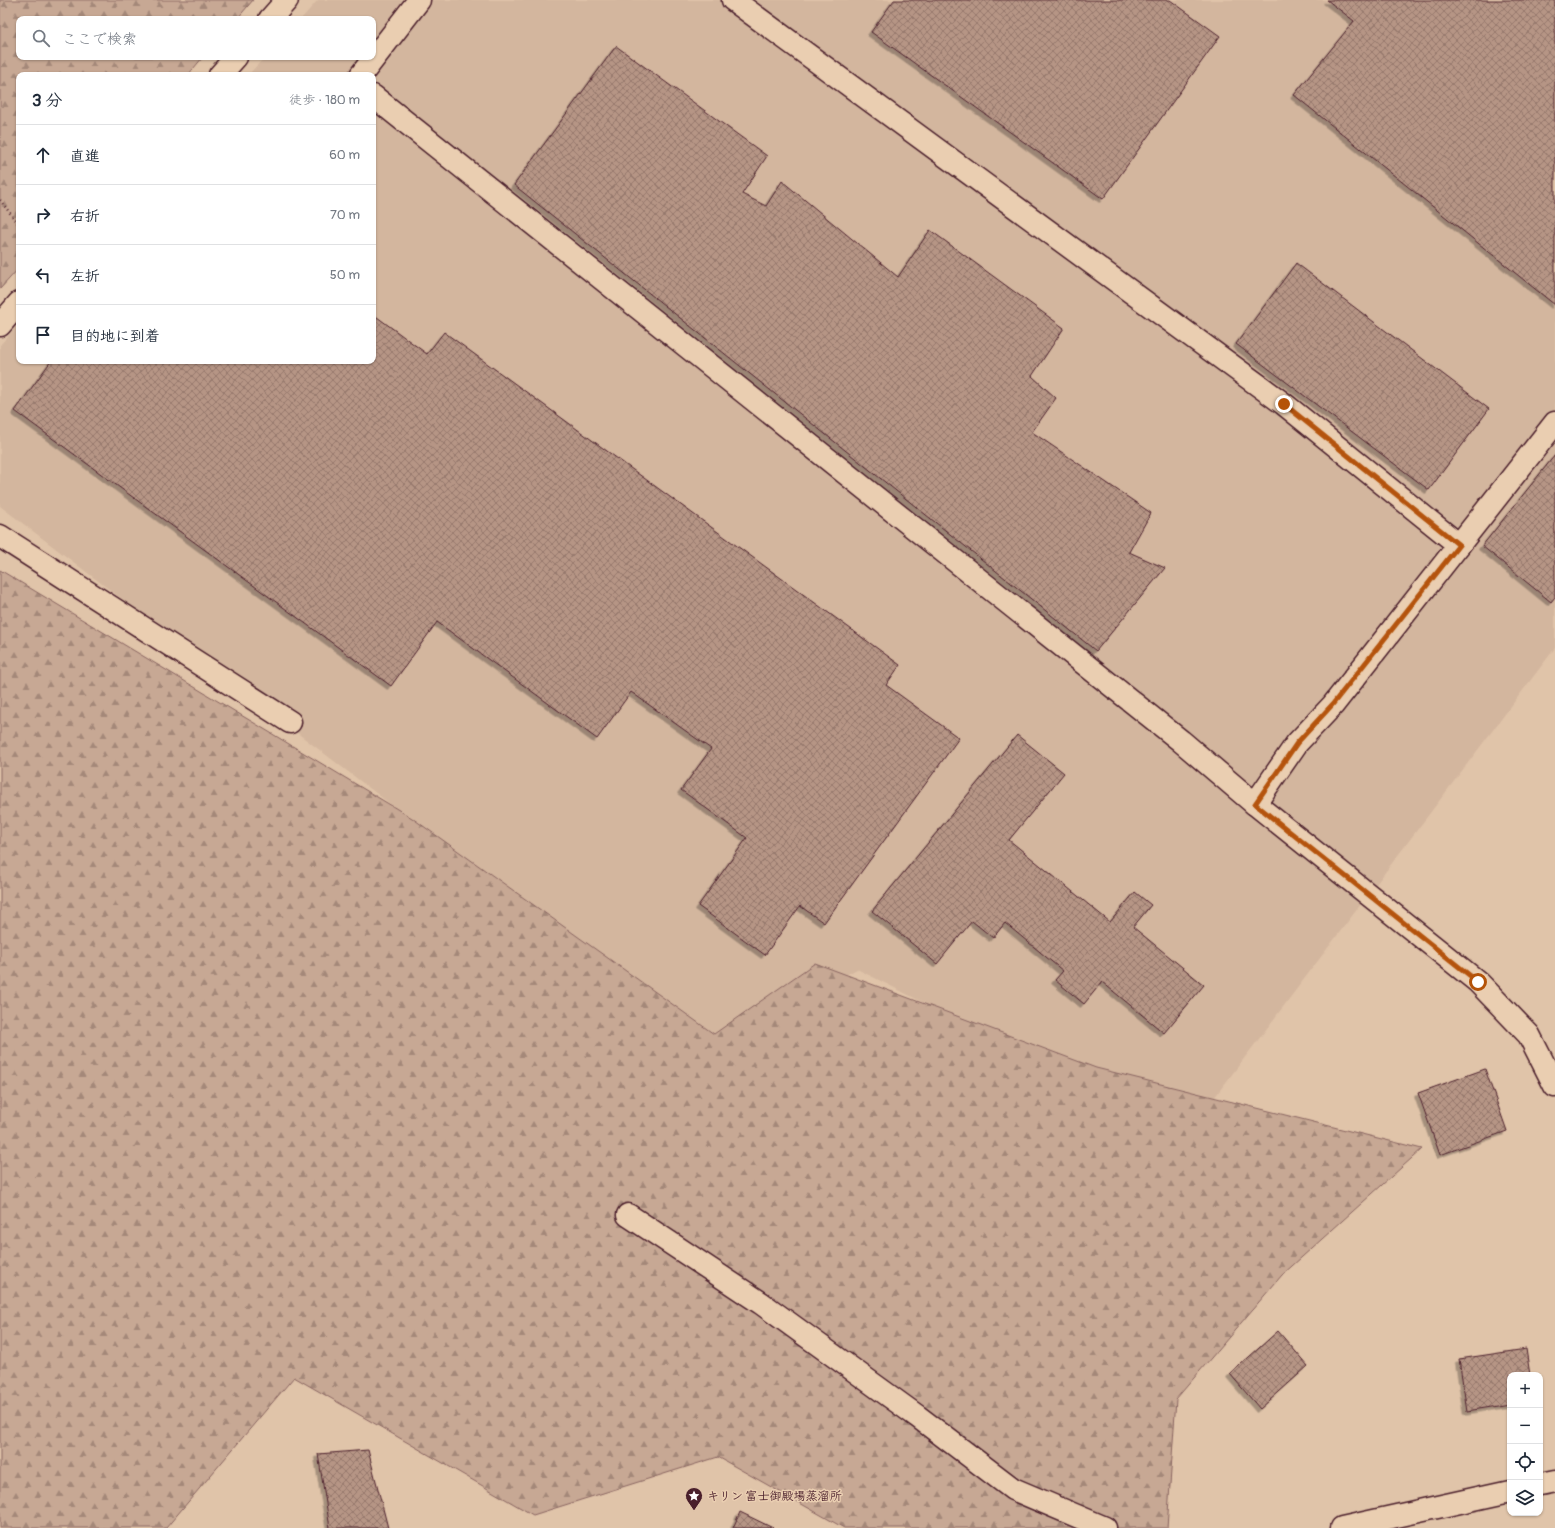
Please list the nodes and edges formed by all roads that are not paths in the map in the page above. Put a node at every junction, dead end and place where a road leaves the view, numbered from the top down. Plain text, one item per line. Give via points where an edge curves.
1 (287, 0) edge
2 (419, 0) edge
3 (733, 0) edge
4 (273, 16) edge
5 (376, 56) edge
6 (233, 60) edge
7 (373, 60) edge
8 (223, 72) edge
9 (363, 72) edge
10 (376, 98) edge
11 (16, 306) edge
12 (0, 325) edge
13 (1555, 423) edge
14 (0, 536) edge
15 (1459, 545) junction
16 (290, 722) dead end
17 (1255, 804) junction
18 (1555, 1086) edge
19 (628, 1215) dead end
20 (1555, 1482) edge
21 (1543, 1484) edge
22 (1507, 1492) edge
23 (1105, 1528) edge
24 (1342, 1528) edge

1 - 4 street
2 - 5 street
3 - 15 street via 1284,404
6 - 8 street
7 - 9 street
10 - 17 street via 1181,742
11 - 12 street
13 - 15 street
14 - 16 street
15 - 17 street via 1332,705 1297,743
17 - 18 street via 1478,982 1529,1035
19 - 23 street via 761,1303 1013,1489
20 - 21 street
22 - 24 street

